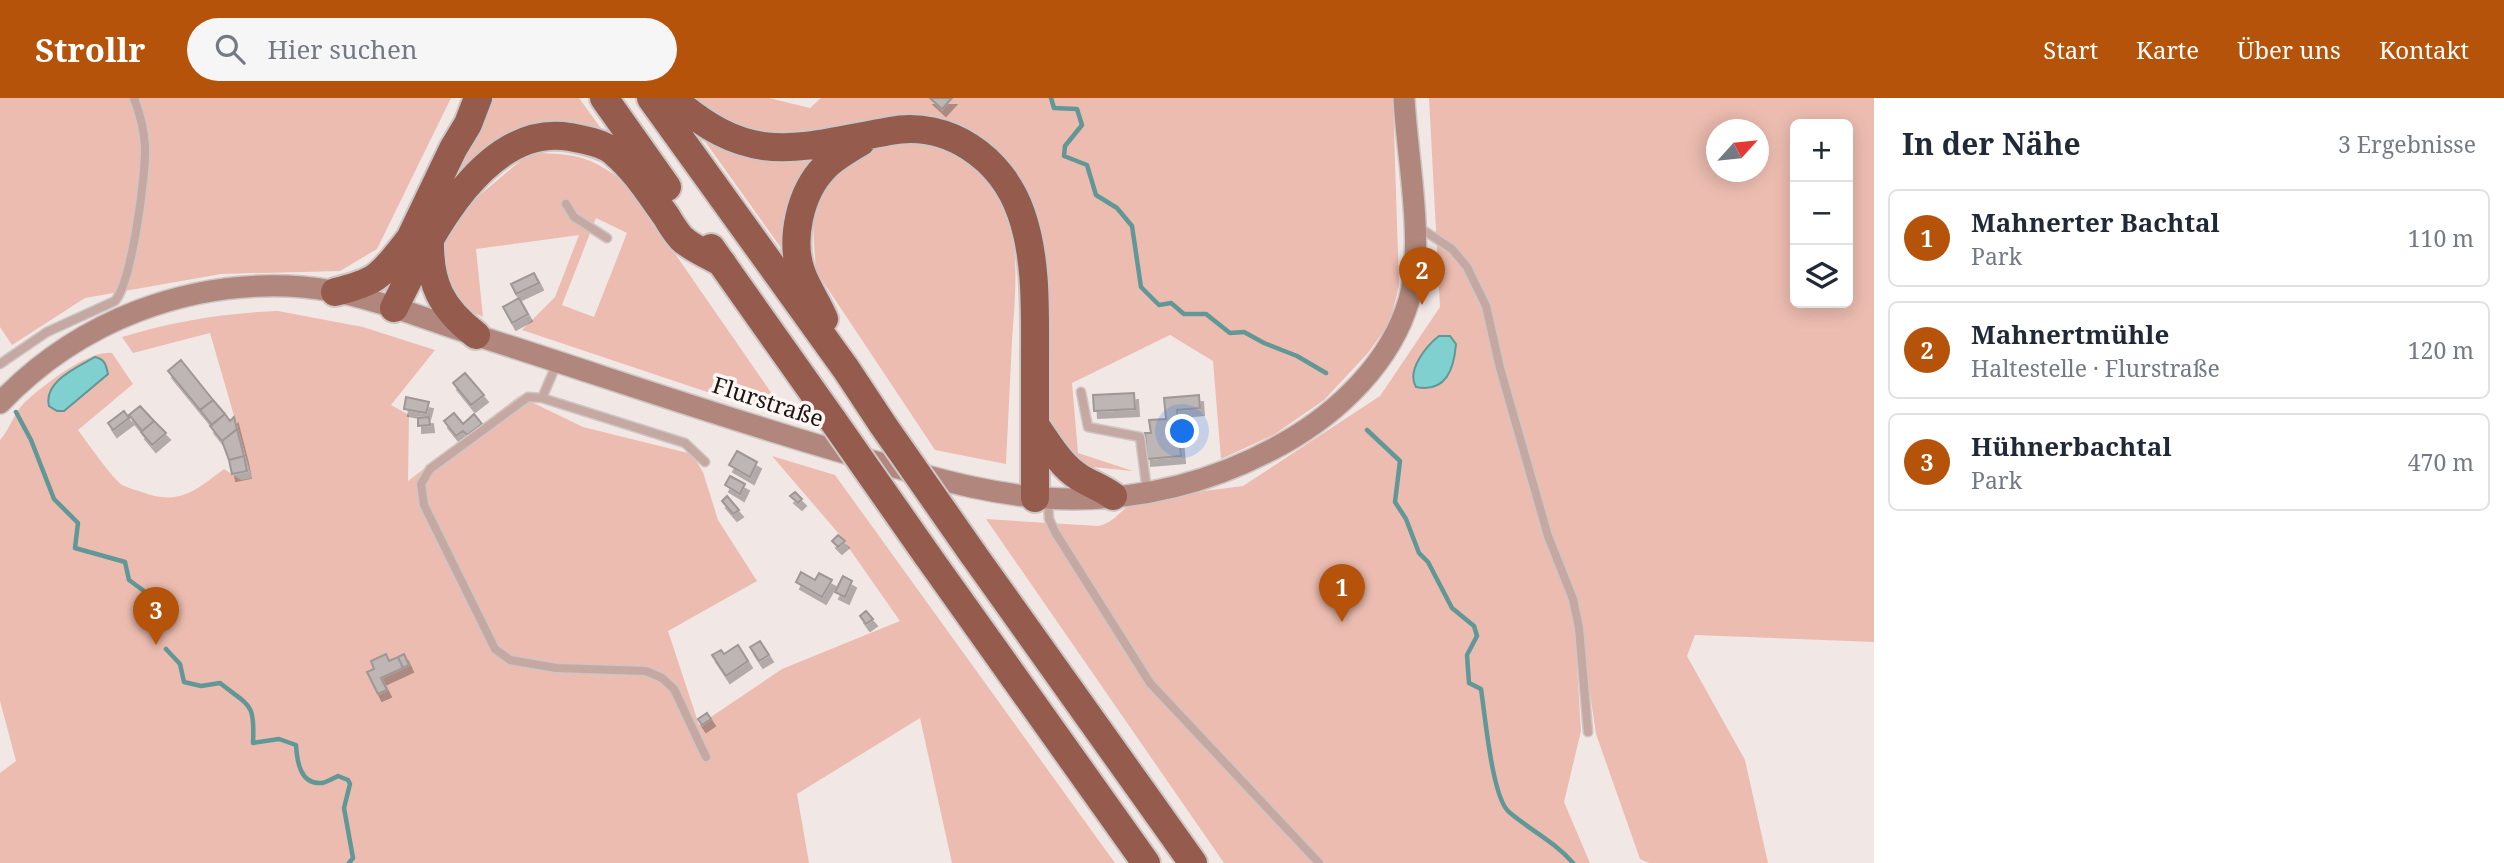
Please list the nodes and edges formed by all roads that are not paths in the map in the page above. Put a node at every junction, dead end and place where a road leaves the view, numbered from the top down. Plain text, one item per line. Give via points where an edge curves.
1 (134, 98) edge
2 (478, 98) edge
3 (604, 98) edge
4 (650, 98) edge
5 (672, 98) edge
6 (1404, 98) edge
7 (872, 135) junction
8 (566, 204) dead end
9 (1415, 224) junction
10 (420, 238) junction
11 (607, 238) dead end
12 (722, 263) junction
13 (335, 292) junction
14 (390, 307) junction
15 (476, 335) junction
16 (558, 361) junction
17 (0, 364) edge
18 (846, 369) junction
19 (1081, 392) dead end
20 (542, 398) junction
21 (0, 403) edge
22 (1035, 425) junction
23 (705, 461) dead end
24 (1147, 493) junction
25 (1113, 496) junction
26 (1042, 498) junction
27 (1588, 732) dead end
28 (706, 757) dead end
29 (1146, 863) edge
30 (1193, 863) edge
31 (1319, 863) edge

1 - 17 lane via 145,149 141,196 121,294 47,332
2 - 10 highway via 453,149
3 - 12 highway
4 - 18 highway
5 - 7 highway via 706,125 743,143 799,148
6 - 9 main road, Flurstraße
7 - 18 highway via 825,167 810,186 800,214 797,246 802,273
7 - 22 highway via 916,128 940,133 965,143 988,160 1010,187 1030,242
8 - 11 lane via 574,217
9 - 24 main road, Flurstraße via 1408,302 1383,353 1348,396 1304,432 1270,451 1210,477
9 - 27 lane via 1452,249 1467,267 1486,306 1545,524 1573,599
10 - 12 highway via 503,153 527,140 559,135 613,151 635,172 682,239
10 - 13 highway via 381,275 365,285
10 - 14 highway
10 - 15 highway via 444,304
12 - 29 highway, bridge
13 - 14 main road, Flurstraße
13 - 21 main road, Flurstraße via 270,286 228,289 157,304 58,351
14 - 15 main road, Flurstraße
15 - 16 main road, Flurstraße
16 - 20 lane
16 - 26 main road, Flurstraße via 792,439 967,487
18 - 30 highway, bridge
19 - 24 lane via 1087,427 1140,437
20 - 23 lane via 685,443
20 - 28 lane via 528,397 430,468 421,484 424,505 495,649 510,660 556,668 646,671 662,678 674,690
22 - 25 highway via 1062,463
22 - 26 highway
24 - 25 main road, Flurstraße
25 - 26 main road, Flurstraße
26 - 31 lane via 1055,532 1150,683

